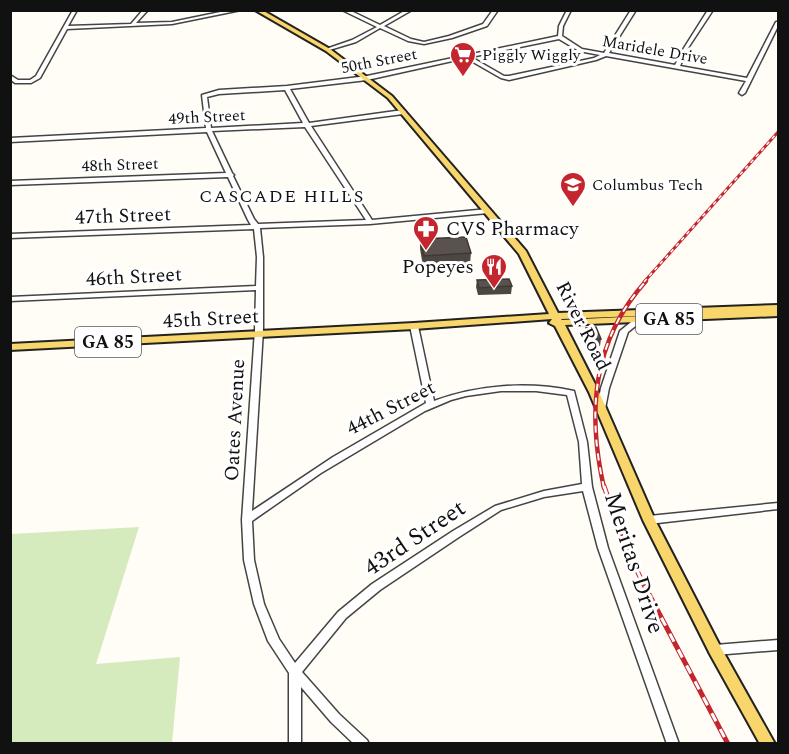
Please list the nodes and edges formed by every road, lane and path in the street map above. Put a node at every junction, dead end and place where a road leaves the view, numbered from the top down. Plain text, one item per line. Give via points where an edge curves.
1 (75, 10) edge
2 (146, 10) edge
3 (239, 10) edge
4 (257, 10) edge
5 (344, 10) edge
6 (410, 10) edge
7 (496, 10) edge
8 (569, 10) edge
9 (634, 10) edge
10 (711, 10) edge
11 (778, 23) edge
12 (132, 25) junction
13 (380, 27) junction
14 (64, 28) junction
15 (560, 37) junction
16 (328, 50) junction
17 (606, 54) junction
18 (467, 57) junction
19 (677, 67) junction
20 (10, 76) edge
21 (367, 78) junction
22 (749, 80) junction
23 (287, 88) junction
24 (742, 93) dead end
25 (205, 100) joint
26 (403, 112) junction
27 (307, 125) junction
28 (209, 131) junction
29 (10, 140) edge
30 (231, 174) junction
31 (10, 183) edge
32 (488, 212) junction
33 (370, 222) junction
34 (257, 227) junction
35 (10, 236) edge
36 (259, 288) junction
37 (10, 299) edge
38 (778, 308) edge
39 (778, 313) edge
40 (558, 320) junction
41 (639, 320) junction
42 (414, 326) junction
43 (258, 334) junction
44 (10, 347) edge
45 (571, 393) joint
46 (430, 404) junction
47 (601, 410) junction
48 (587, 488) junction
49 (778, 506) edge
50 (247, 520) junction
51 (649, 520) junction
52 (778, 645) edge
53 (716, 650) junction
54 (295, 672) junction
55 (295, 744) edge
56 (363, 744) edge
57 (673, 744) edge
58 (768, 744) edge

1 - 14 street
2 - 12 street
3 - 12 street via 184,21
4 - 16 main road, River Road
5 - 13 street
6 - 13 street
7 - 13 street via 485,25 432,41 414,41
8 - 15 street
9 - 17 street
10 - 19 street
11 - 22 street
12 - 14 street
13 - 16 street
14 - 20 street via 38,77 17,82
15 - 17 street, Maridele Drive via 581,50
15 - 18 street, 50th Street
16 - 21 main road, River Road
17 - 18 street via 515,77 503,77
17 - 19 street, Maridele Drive
18 - 21 street, 50th Street
19 - 22 street, Maridele Drive
21 - 23 street, 50th Street
21 - 26 main road, River Road
22 - 24 street
23 - 25 street, 50th Street via 209,93
23 - 27 street
25 - 28 street, Oates Avenue
26 - 27 street, 49th Street
26 - 32 main road, River Road
27 - 28 street, 49th Street
27 - 33 street
28 - 29 street, 49th Street
28 - 30 street, Oates Avenue
30 - 31 street, 48th Street
30 - 34 street, Oates Avenue
32 - 33 street, 47th Street
32 - 40 main road, River Road via 523,253
33 - 34 street, 47th Street
34 - 35 street, 47th Street
34 - 36 street, Oates Avenue
36 - 37 street, 46th Street
36 - 43 street, Oates Avenue
38 - 40 main road, 45th Street / GA 85
39 - 41 main road, 45th Street / GA 85
40 - 41 main road, 45th Street / GA 85
40 - 42 main road, 45th Street / GA 85
40 - 47 main road, River Road
41 - 47 street via 624,332
42 - 43 main road, 45th Street / GA 85
42 - 46 street
43 - 44 main road, 45th Street / GA 85
43 - 50 street, Oates Avenue
45 - 46 street, 44th Street via 547,388 502,389
45 - 48 street, Meritas Drive via 583,442
46 - 50 street, 44th Street via 361,441
47 - 51 main road, River Road
48 - 54 street, 43rd Street via 544,494 498,508 464,529 376,587 342,615
48 - 57 street, Meritas Drive via 603,548
49 - 51 street
50 - 54 street, Oates Avenue via 249,560 259,604 274,641
51 - 53 main road, River Road
52 - 53 street
53 - 58 main road, River Road
54 - 55 street
54 - 56 street, Oates Avenue

